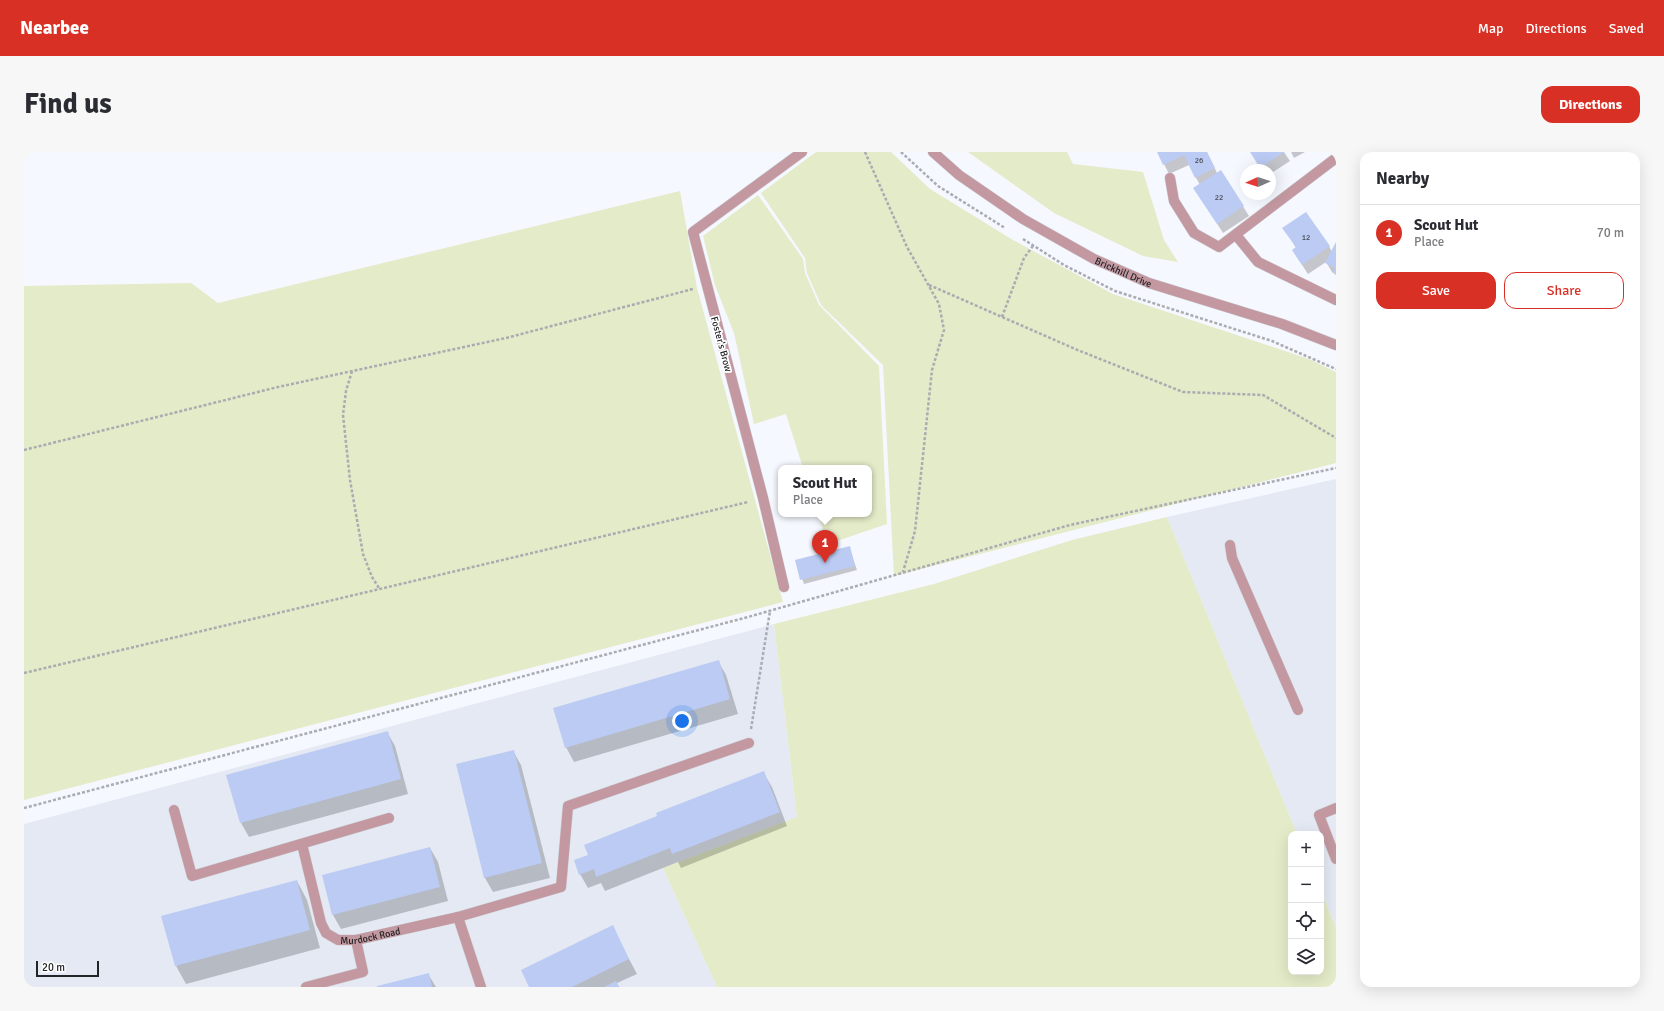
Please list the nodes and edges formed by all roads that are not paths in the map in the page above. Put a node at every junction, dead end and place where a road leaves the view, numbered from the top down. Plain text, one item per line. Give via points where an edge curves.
1 (802, 152) edge
2 (933, 152) edge
3 (1336, 158) edge
4 (1170, 178) dead end
5 (1236, 235) junction
6 (1336, 300) edge
7 (1336, 345) edge
8 (1230, 545) dead end
9 (784, 587) dead end
10 (1298, 710) dead end
11 (749, 742) road end
12 (1336, 808) edge
13 (174, 810) dead end
14 (389, 818) dead end
15 (302, 844) junction
16 (1336, 859) edge
17 (458, 917) junction
18 (356, 940) junction
19 (306, 987) edge
20 (481, 987) edge

1 - 9 street, Foster's Brow via 693,232
2 - 7 street, Brickhill Drive via 959,175 1023,218 1094,259 1150,283 1282,324
3 - 5 street
4 - 5 street via 1174,201 1194,233 1219,247
5 - 6 street via 1258,262
8 - 10 street via 1232,558
11 - 17 street, Murdock Road via 568,806 561,887
12 - 16 street via 1319,815
13 - 15 street via 192,876
14 - 15 street
15 - 18 street, Murdock Road via 321,923 326,933 338,940
17 - 18 street, Murdock Road
17 - 20 street
18 - 19 street via 363,972

